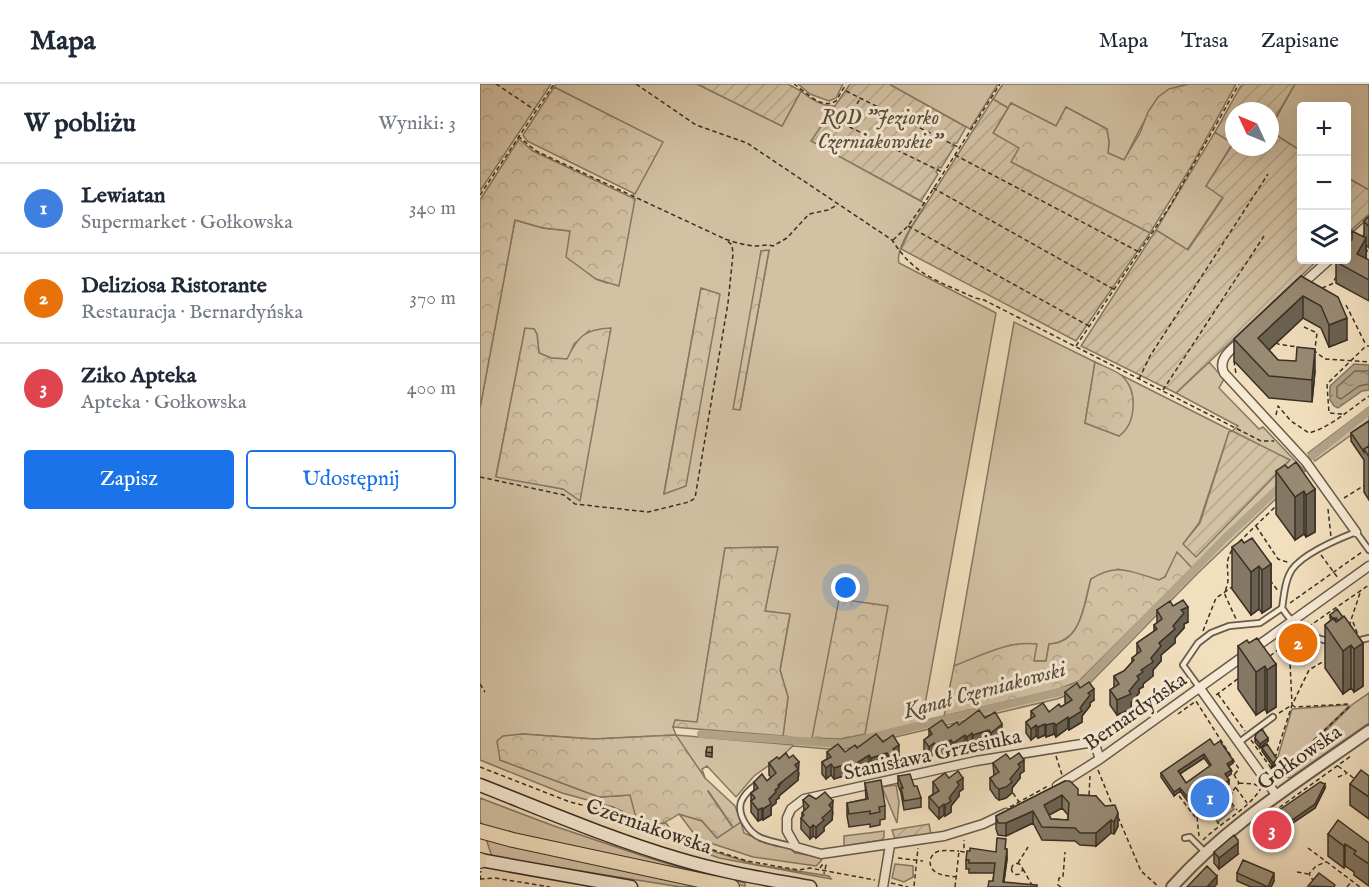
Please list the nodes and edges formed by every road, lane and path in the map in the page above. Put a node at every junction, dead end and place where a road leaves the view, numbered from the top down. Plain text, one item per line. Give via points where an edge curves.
1 (496, 84) edge
2 (554, 84) edge
3 (636, 84) edge
4 (794, 84) edge
5 (846, 84) edge
6 (1000, 84) edge
7 (1239, 84) edge
8 (846, 91) dead end
9 (860, 99) junction
10 (536, 111) junction
11 (829, 117) dead end
12 (844, 125) junction
13 (518, 136) junction
14 (960, 148) junction
15 (955, 155) junction
16 (943, 173) junction
17 (1268, 174) dead end
18 (933, 188) junction
19 (480, 195) edge
20 (838, 205) junction
21 (1369, 224) edge
22 (908, 226) junction
23 (1264, 236) dead end
24 (725, 239) junction
25 (892, 240) junction
26 (1351, 240) edge
27 (1360, 243) edge
28 (1140, 253) junction
29 (1369, 253) edge
30 (1324, 264) edge
31 (1337, 276) edge
32 (1115, 290) junction
33 (1295, 290) edge
34 (1316, 290) edge
35 (1346, 305) dead end
36 (1090, 326) junction
37 (1304, 327) dead end
38 (1252, 330) edge
39 (1271, 338) edge
40 (1368, 346) edge
41 (1076, 347) junction
42 (1302, 348) edge
43 (1309, 349) edge
44 (1315, 350) junction
45 (1234, 360) dead end
46 (1351, 361) junction
47 (1369, 362) edge
48 (1236, 376) dead end
49 (1139, 379) junction
50 (1162, 391) junction
51 (1369, 396) edge
52 (1343, 414) junction
53 (1274, 420) dead end
54 (1287, 441) junction
55 (480, 477) edge
56 (1369, 482) edge
57 (1341, 500) dead end
58 (1276, 506) dead end
59 (1328, 507) dead end
60 (1255, 525) junction
61 (1356, 532) junction
62 (1332, 541) junction
63 (1239, 542) edge
64 (1233, 548) edge
65 (1317, 549) junction
66 (1368, 549) edge
67 (1297, 566) junction
68 (1369, 566) edge
69 (1334, 572) junction
70 (1270, 580) dead end
71 (1342, 585) junction
72 (1369, 585) edge
73 (1233, 586) dead end
74 (1361, 590) junction
75 (1225, 591) junction
76 (1284, 598) junction
77 (1282, 608) junction
78 (1352, 620) junction
79 (1291, 622) junction
80 (1240, 624) junction
81 (1348, 628) edge
82 (1303, 631) junction
83 (1369, 638) edge
84 (1289, 641) junction
85 (1360, 641) junction
86 (1349, 642) edge
87 (1198, 643) junction
88 (1335, 643) edge
89 (1328, 658) dead end
90 (1263, 661) edge
91 (1245, 674) edge
92 (480, 684) edge
93 (1199, 687) junction
94 (484, 692) dead end
95 (1209, 700) junction
96 (1292, 705) junction
97 (1273, 717) joint
98 (1171, 719) dead end
99 (1369, 731) edge
100 (1238, 742) junction
101 (1054, 748) junction
102 (1353, 754) dead end
103 (1095, 762) junction
104 (1337, 766) junction
105 (480, 767) edge
106 (1230, 768) edge
107 (1347, 774) junction
108 (1234, 775) junction
109 (1355, 776) edge
110 (1338, 777) dead end
111 (1065, 781) junction
112 (759, 782) edge
113 (1239, 783) junction
114 (1268, 783) junction
115 (480, 785) edge
116 (1362, 785) edge
117 (1236, 788) junction
118 (1226, 790) edge
119 (1046, 792) edge
120 (1232, 792) junction
121 (1013, 793) dead end
122 (1179, 796) dead end
123 (1227, 796) junction
124 (1277, 796) junction
125 (1089, 799) edge
126 (1247, 804) dead end
127 (1021, 806) joint
128 (1113, 806) edge
129 (1207, 810) junction
130 (1237, 811) dead end
131 (1117, 817) edge
132 (1197, 817) junction
133 (1219, 825) dead end
134 (1251, 827) dead end
135 (480, 831) edge
136 (1185, 838) dead end
137 (964, 840) dead end
138 (890, 845) junction
139 (796, 847) junction
140 (1028, 847) dead end
141 (1202, 848) junction
142 (1308, 849) dead end
143 (959, 851) junction
144 (1065, 852) dead end
145 (888, 857) junction
146 (927, 861) junction
147 (480, 862) edge
148 (1326, 862) junction
149 (1018, 863) junction
150 (958, 864) junction
151 (963, 864) dead end
152 (820, 869) junction
153 (1023, 869) junction
154 (825, 872) junction
155 (1297, 872) dead end
156 (1309, 874) junction
157 (957, 877) junction
158 (480, 879) edge
159 (1352, 881) junction
160 (884, 884) edge
161 (1316, 885) edge
162 (550, 887) edge
163 (631, 887) edge
164 (732, 887) edge
165 (810, 887) edge
166 (908, 887) edge
167 (955, 887) edge
168 (1033, 887) edge
169 (1061, 887) edge
170 (1159, 887) edge
171 (1172, 887) edge
172 (1347, 887) edge
173 (1360, 887) edge

1 - 10 path
2 - 10 path
3 - 20 path via 696,125 747,143
4 - 5 path via 827,104 836,101
6 - 14 path
7 - 28 path
8 - 9 path
9 - 12 path
9 - 14 path
10 - 13 path
11 - 12 path
12 - 16 path
13 - 19 path
13 - 24 path via 536,151
14 - 15 path
15 - 16 path
15 - 28 path
16 - 18 path
17 - 49 path
18 - 22 path
18 - 32 path
20 - 24 path via 809,214 787,238 773,246 752,246
20 - 25 path
21 - 26 street
22 - 25 path
22 - 36 path
23 - 50 path
24 - 55 path via 732,244 733,254 728,303 695,498 648,512 575,504 564,495
25 - 41 path via 917,271
27 - 29 path
28 - 32 path
30 - 33 street
31 - 34 path via 1332,284
32 - 36 path
35 - 40 path
36 - 41 path
37 - 44 path via 1317,333
38 - 54 street via 1226,354 1222,369
39 - 42 path via 1278,344
40 - 46 path
41 - 49 path
43 - 44 path
44 - 46 path via 1325,359
45 - 48 path
46 - 47 path
46 - 52 path via 1327,384 1329,413
49 - 50 path
50 - 54 path via 1261,441
51 - 52 path
52 - 53 path via 1309,433 1278,406
54 - 61 street
56 - 57 path
58 - 60 path
59 - 62 path
60 - 63 path
60 - 67 path via 1278,559
61 - 62 lane
61 - 66 lane
62 - 65 lane
64 - 75 path via 1227,558 1229,582
65 - 67 lane
65 - 69 path
66 - 69 path
67 - 76 lane via 1288,576
68 - 71 street, Bernardyńska
69 - 71 path
69 - 77 path
70 - 76 path
71 - 79 street, Bernardyńska
72 - 74 path
73 - 75 path
74 - 78 path
74 - 82 path
75 - 80 path
75 - 87 path via 1216,598
76 - 77 lane
77 - 79 lane
77 - 80 lane via 1260,623
78 - 81 path
78 - 85 path
79 - 82 lane
79 - 93 street, Bernardyńska
80 - 87 lane via 1219,628
82 - 84 path
82 - 88 lane
83 - 85 lane
84 - 90 path
84 - 96 path
85 - 86 lane
87 - 93 lane via 1184,665
89 - 96 path via 1309,670
91 - 95 path
92 - 94 path
93 - 95 street
93 - 103 street, Bernardyńska
95 - 100 street
96 - 97 path
96 - 114 path
96 - 114 path via 1350,706
97 - 100 lane
98 - 108 path via 1197,701 1239,769
99 - 124 street, Gołkowska
100 - 114 street
101 - 103 street, Stanisława Grzesiuka via 1094,742
101 - 111 path
101 - 139 street, Stanisława Grzesiuka via 804,799 787,818 787,831
102 - 104 path
103 - 111 street, Bernardyńska
103 - 125 path
103 - 128 path
104 - 107 path
104 - 134 path
105 - 152 path via 570,802 610,812 669,839 753,863
106 - 108 path
107 - 109 path
107 - 110 path
107 - 116 path
108 - 113 path
111 - 119 street, Bernardyńska
112 - 139 lane via 748,790 741,803 747,827 762,839
113 - 114 path
113 - 117 path
114 - 124 street
115 - 165 main road, Czerniakowska via 680,860
117 - 120 path
117 - 126 path
118 - 120 path
120 - 123 path
121 - 127 path
122 - 132 path
123 - 129 path
123 - 130 path
124 - 141 street, Gołkowska
127 - 138 street via 983,825
129 - 132 path
129 - 133 path
131 - 170 path via 1141,871
132 - 141 path
135 - 164 main road
136 - 141 lane via 1190,837
137 - 143 path via 964,852
138 - 139 street via 828,854
138 - 145 street
140 - 149 path
141 - 171 street, Gołkowska
142 - 148 path
143 - 146 path via 939,851
143 - 150 path
144 - 169 path via 1058,885
145 - 146 path
145 - 160 street
146 - 157 path via 936,873
147 - 158 path
147 - 163 main road
148 - 156 path
148 - 159 path
149 - 153 path
149 - 153 path via 1013,865 1012,872 1019,874
150 - 151 path
150 - 157 path
152 - 154 path
152 - 154 path via 826,865
153 - 168 path
154 - 160 path
155 - 156 path
156 - 161 path
157 - 167 path
158 - 162 path
159 - 172 path
159 - 173 path
160 - 166 path

